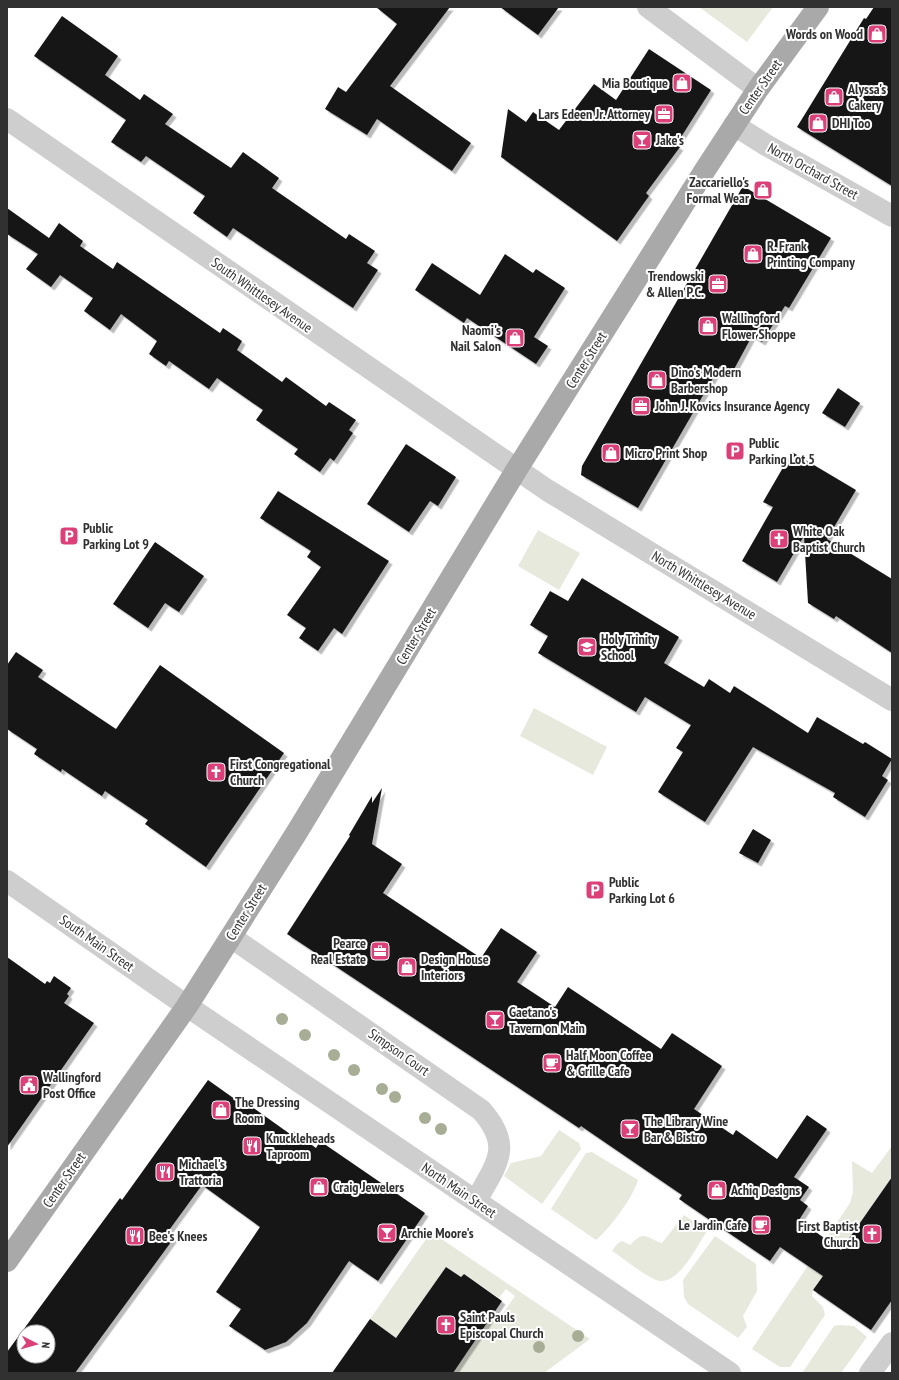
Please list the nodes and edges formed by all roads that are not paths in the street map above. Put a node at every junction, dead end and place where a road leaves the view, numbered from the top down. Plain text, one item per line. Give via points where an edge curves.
1 (648, 7) edge
2 (818, 7) edge
3 (758, 89) junction
4 (7, 119) edge
5 (734, 124) junction
6 (892, 216) edge
7 (517, 469) junction
8 (892, 700) edge
9 (7, 881) edge
10 (231, 937) junction
11 (187, 1006) junction
12 (476, 1201) junction
13 (7, 1261) edge
14 (892, 1343) edge
15 (730, 1373) edge
16 (870, 1373) edge

1 - 3 street
2 - 3 main road, Center Street
3 - 5 main road, Center Street
4 - 7 street, South Whittlesey Avenue
5 - 6 street, North Orchard Street via 766,145
5 - 7 main road, Center Street
7 - 8 street, North Whittlesey Avenue via 560,498
7 - 10 main road, Center Street
9 - 11 street, South Main Street
10 - 11 main road, Center Street
10 - 12 street, Simpson Court via 481,1110 493,1123 499,1139 499,1159
11 - 12 street, North Main Street
11 - 13 main road, Center Street
12 - 15 street, North Main Street
14 - 16 street

